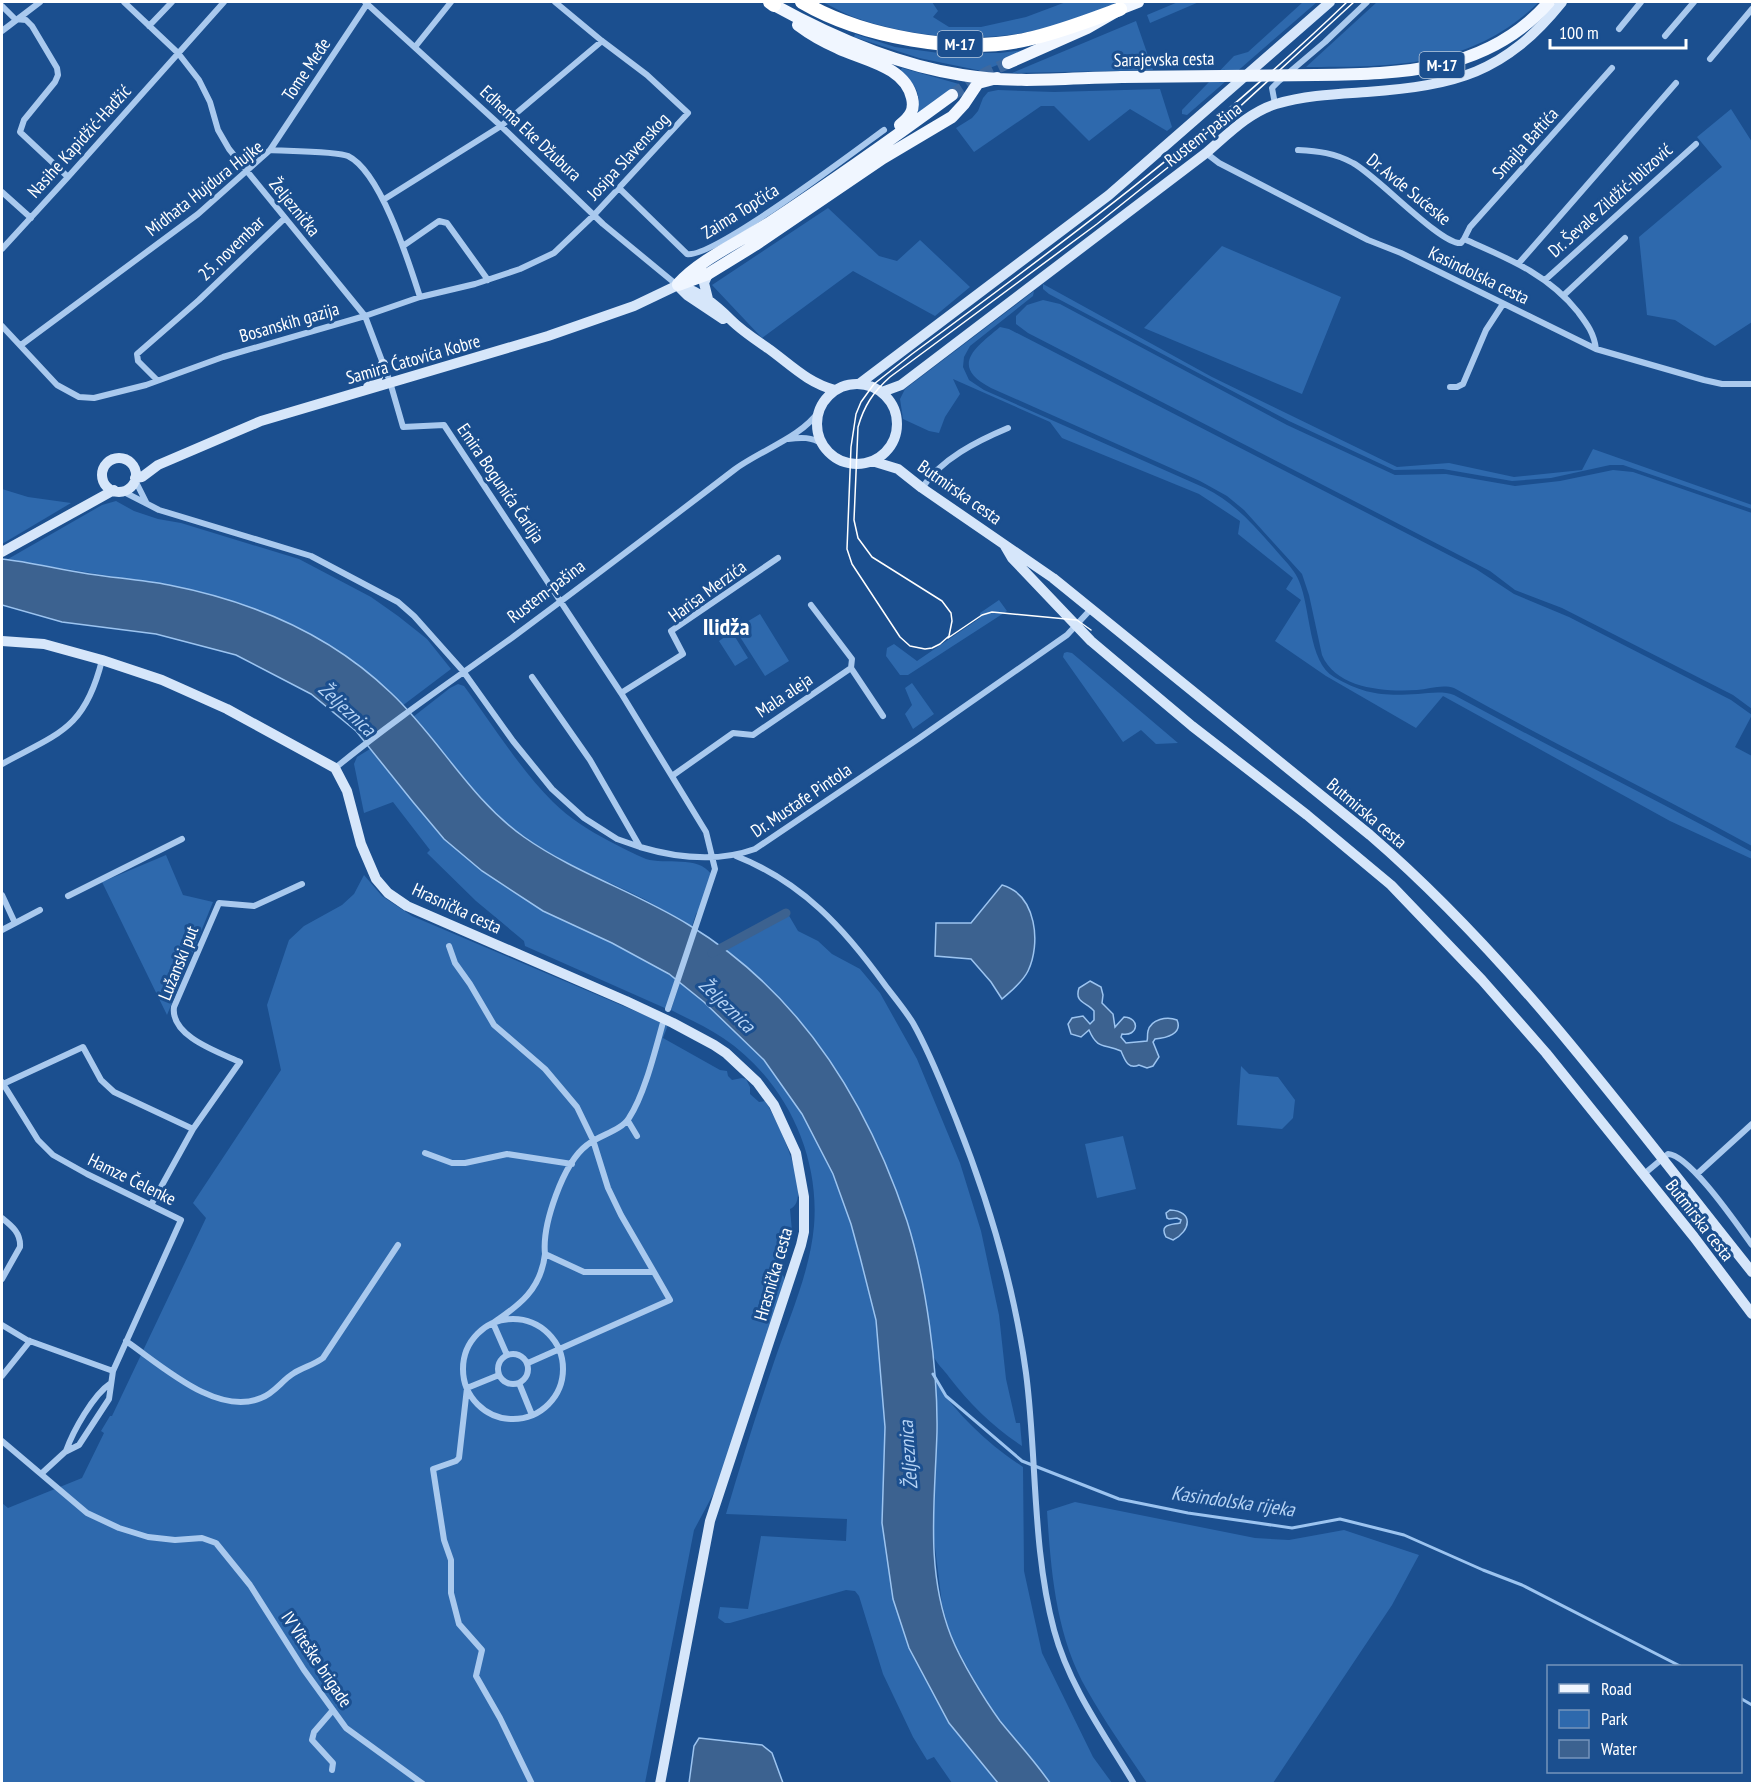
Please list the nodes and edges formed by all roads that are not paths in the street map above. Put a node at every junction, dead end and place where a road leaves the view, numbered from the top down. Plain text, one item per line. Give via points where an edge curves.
1 (40, 2) edge
2 (124, 2) edge
3 (172, 2) edge
4 (224, 2) edge
5 (451, 2) edge
6 (555, 2) edge
7 (802, 2) edge
8 (1138, 2) edge
9 (1330, 2) edge
10 (1367, 2) edge
11 (1549, 2) edge
12 (1562, 2) edge
13 (1641, 2) edge
14 (1694, 2) edge
15 (366, 3) edge
16 (772, 3) edge
17 (2, 6) edge
18 (1120, 9) junction
19 (1752, 9) edge
20 (15, 19) junction
21 (148, 26) junction
22 (1619, 29) dead end
23 (2, 31) edge
24 (1665, 36) dead end
25 (602, 41) junction
26 (415, 47) junction
27 (178, 53) junction
28 (1710, 59) dead end
29 (1008, 63) tunnel mouth
30 (1612, 68) dead end
31 (997, 78) junction
32 (1676, 83) dead end
33 (952, 94) tunnel mouth
34 (1275, 104) junction
35 (501, 126) junction
36 (884, 130) dead end
37 (1696, 144) dead end
38 (270, 150) junction
39 (1298, 150) dead end
40 (1206, 153) junction
41 (246, 170) junction
42 (68, 177) junction
43 (825, 186) junction
44 (619, 188) junction
45 (2, 192) edge
46 (383, 200) junction
47 (594, 214) junction
48 (30, 218) junction
49 (285, 218) junction
50 (1625, 238) dead end
51 (1464, 239) junction
52 (403, 246) junction
53 (2, 249) edge
54 (1519, 263) junction
55 (708, 274) junction
56 (488, 280) junction
57 (1545, 280) junction
58 (678, 285) junction
59 (1564, 295) junction
60 (420, 297) junction
61 (708, 299) junction
62 (1503, 304) junction
63 (365, 316) junction
64 (732, 321) junction
65 (2, 326) edge
66 (21, 345) junction
67 (1596, 349) junction
68 (383, 364) junction
69 (806, 379) junction
70 (157, 380) junction
71 (390, 382) junction
72 (859, 384) junction
73 (1752, 384) edge
74 (901, 385) junction
75 (1450, 387) dead end
76 (363, 390) junction
77 (835, 390) junction
78 (882, 392) junction
79 (820, 409) junction
80 (894, 409) junction
81 (1008, 428) dead end
82 (782, 440) junction
83 (894, 440) junction
84 (822, 444) junction
85 (128, 460) junction
86 (872, 461) junction
87 (158, 465) junction
88 (898, 469) junction
89 (102, 475) junction
90 (135, 479) junction
91 (922, 488) junction
92 (118, 491) junction
93 (97, 499) junction
94 (146, 503) junction
95 (1004, 543) junction
96 (2, 552) edge
97 (778, 558) dead end
98 (561, 601) junction
99 (812, 605) dead end
100 (1091, 609) junction
101 (1075, 627) junction
102 (2, 641) edge
103 (102, 660) junction
104 (851, 668) junction
105 (463, 671) junction
106 (532, 677) dead end
107 (621, 693) junction
108 (883, 716) dead end
109 (2, 764) edge
110 (333, 769) junction
111 (672, 776) junction
112 (182, 839) dead end
113 (640, 847) junction
114 (712, 856) junction
115 (736, 856) junction
116 (302, 884) dead end
117 (2, 895) edge
118 (68, 896) dead end
119 (40, 910) dead end
120 (15, 923) junction
121 (2, 930) edge
122 (449, 946) dead end
123 (666, 1014) junction
124 (2, 1083) edge
125 (628, 1121) junction
126 (1752, 1124) edge
127 (193, 1129) junction
128 (637, 1136) dead end
129 (593, 1140) junction
130 (425, 1153) dead end
131 (1662, 1159) junction
132 (572, 1164) junction
133 (1644, 1174) junction
134 (1697, 1174) junction
135 (151, 1205) junction
136 (2, 1218) edge
137 (398, 1245) dead end
138 (1752, 1245) edge
139 (545, 1254) junction
140 (654, 1272) junction
141 (1752, 1272) edge
142 (2, 1279) edge
143 (1752, 1314) edge
144 (493, 1323) junction
145 (2, 1325) edge
146 (30, 1341) junction
147 (126, 1341) junction
148 (559, 1350) junction
149 (507, 1355) junction
150 (528, 1363) junction
151 (113, 1371) junction
152 (499, 1375) junction
153 (2, 1376) edge
154 (111, 1383) junction
155 (519, 1383) junction
156 (467, 1388) junction
157 (532, 1414) junction
158 (2, 1441) edge
159 (65, 1452) junction
160 (41, 1474) junction
161 (333, 1710) junction
162 (333, 1770) dead end
163 (423, 1784) edge
164 (531, 1784) edge
165 (660, 1784) edge
166 (1134, 1784) edge

1 - 20 street
2 - 21 street, Željeznička
3 - 21 street
4 - 27 street, Nasihe Kapidžić-Hadžić
5 - 26 street
6 - 25 street, Josipa Slavenskog
7 - 18 highway, M-17 via 859,26 934,44 1006,43
8 - 18 main road, M-17
9 - 72 main road, Rustem-pašina via 1116,188
10 - 34 street via 1272,88
11 - 31 main road, Sarajevska cesta / M-17, bridge via 1508,38 1468,56 1417,71
12 - 34 main road, Rustem-pašina via 1513,52 1461,77 1425,86 1328,94
13 - 22 street
14 - 24 street
15 - 26 street, Edhema Eke Džubura
15 - 38 street, Tome Međe
16 - 31 main road, Sarajevska cesta / M-17 via 810,24 888,57 951,73
16 - 43 main road via 800,27 886,68 911,92 912,111 908,119
17 - 20 street
18 - 29 main road via 1088,28
19 - 28 street
20 - 23 street
20 - 42 street via 26,20 32,26 58,75 24,120 20,132
21 - 27 street, Željeznička
25 - 35 street
25 - 44 street, Josipa Slavenskog via 688,113
26 - 35 street, Edhema Eke Džubura
27 - 41 street, Željeznička via 199,80 218,130
27 - 42 street, Nasihe Kapidžić-Hadžić
30 - 51 street, Smajla Baftića via 1470,227
31 - 55 main road via 978,83 952,117
32 - 54 street
33 - 43 main road
34 - 40 main road, Rustem-pašina via 1246,120
35 - 46 street
35 - 47 street, Edhema Eke Džubura
36 - 44 street, Zaima Topčića via 787,200 694,255 687,254
37 - 57 street, Dr. Ševale Zildžić-Iblizović
38 - 41 street, Midhata Hujdura Hujke
38 - 46 street, Midhata Hujdura Hujke via 347,155 359,164
39 - 51 street, Dr. Avde Sućeske via 1324,152 1354,164 1449,241 1456,244
40 - 62 street, Kasindolska cesta via 1219,164 1368,240
40 - 74 main road, Rustem-pašina
41 - 49 street, Željeznička
41 - 66 street, Midhata Hujdura Hujke via 198,214
42 - 48 street, Nasihe Kapidžić-Hadžić
43 - 58 main road via 697,268
44 - 47 street, Josipa Slavenskog
45 - 48 street
46 - 52 street, Midhata Hujdura Hujke
47 - 56 street, Bosanskih gazija via 554,253
47 - 58 street, Edhema Eke Džubura
48 - 53 street, Nasihe Kapidžić-Hadžić
49 - 63 street, Željeznička
49 - 70 street, 25. novembar via 137,354 138,361
50 - 59 street
51 - 54 street, Dr. Avde Sućeske
52 - 56 street via 443,221
52 - 60 street, Midhata Hujdura Hujke
54 - 57 street, Dr. Avde Sućeske
55 - 58 main road
55 - 61 main road
56 - 60 street, Bosanskih gazija
57 - 59 street, Dr. Avde Sućeske
58 - 61 main road, Edhema Eke Džubura
58 - 64 main road, Edhema Eke Džubura via 718,316
58 - 71 main road, Samira Ćatovića Kobre via 634,306 548,336
59 - 67 street, Dr. Avde Sućeske via 1589,327
60 - 63 street, Bosanskih gazija
61 - 64 main road, Edhema Eke Džubura
62 - 67 street, Kasindolska cesta
62 - 75 street via 1486,330 1463,384
63 - 68 street, Željeznička
63 - 70 street, Bosanskih gazija
64 - 69 main road, Edhema Eke Džubura
65 - 66 street, Bosanskih gazija
66 - 70 street, Bosanskih gazija via 57,385 79,397 110,395
67 - 73 street, Kasindolska cesta via 1704,380
68 - 71 street, Željeznička
68 - 76 main road via 377,379
69 - 77 main road, Edhema Eke Džubura
69 - 79 main road, Edhema Eke Džubura via 819,399
71 - 76 main road, Samira Ćatovića Kobre
71 - 98 street, Emira Bogunića Čarlija via 403,427 444,425
72 - 77 main road
72 - 78 main road
74 - 78 main road, Rustem-pašina
74 - 80 main road
76 - 87 main road, Samira Ćatovića Kobre via 261,421
77 - 79 main road
78 - 80 main road
79 - 82 street, Rustem-pašina via 800,431
79 - 84 main road via 817,422
80 - 83 main road
81 - 91 street via 945,462
82 - 84 street via 801,437
82 - 98 street, Rustem-pašina via 737,468
83 - 86 main road
83 - 88 main road, Butmirska cesta
84 - 86 main road via 842,461
85 - 87 main road
85 - 89 main road via 112,459
85 - 90 main road via 134,466
86 - 88 main road, Butmirska cesta
87 - 90 main road, Samira Ćatovića Kobre
88 - 91 main road, Butmirska cesta
89 - 92 main road via 106,485
89 - 93 main road via 103,487
90 - 92 main road via 128,489
90 - 94 street
91 - 95 main road, Butmirska cesta
92 - 93 main road
92 - 94 street, Dr. Mustafe Pintola
93 - 96 main road
94 - 105 street, Dr. Mustafe Pintola via 311,556 398,602
95 - 100 main road, Butmirska cesta
95 - 101 main road, Butmirska cesta via 1012,558
97 - 107 street, Harisa Merzića via 671,631 682,654
98 - 105 street, Rustem-pašina
98 - 107 street
99 - 104 street via 852,658
100 - 101 street, Dr. Mustafe Pintola
100 - 131 main road, Butmirska cesta via 1414,874 1490,951
101 - 115 street, Dr. Mustafe Pintola via 794,824 756,849
101 - 133 main road, Butmirska cesta via 1391,885 1546,1053
102 - 103 main road via 44,644
103 - 109 street via 92,695 72,724
103 - 110 main road via 193,693
104 - 108 street
104 - 111 street, Mala aleja via 753,735 734,733
105 - 110 street, Rustem-pašina
105 - 113 street, Dr. Mustafe Pintola via 552,789 584,818 617,839
106 - 113 street via 590,760
107 - 111 street
110 - 123 main road, Hrasnička cesta via 347,791 361,844 376,879 388,893 407,906
111 - 114 street via 706,832
112 - 118 street
113 - 114 street, Dr. Mustafe Pintola via 667,855
114 - 115 street, Dr. Mustafe Pintola
114 - 123 street via 715,869
115 - 166 street via 790,883 834,921 912,1023 938,1077 973,1161 1004,1258 1032,1422 1046,1593 1054,1631 1079,1694
116 - 127 street, Lužanski put via 254,906 219,903 174,1007 174,1018 200,1044 240,1062
117 - 120 street
119 - 120 street
120 - 121 street
122 - 129 street via 455,963 491,1020 568,1095 586,1121
123 - 125 street
123 - 165 main road, Hrasnička cesta via 726,1053 774,1105 796,1153 805,1214 792,1276 710,1521
124 - 127 street, Hamze Čelenke via 83,1047 102,1080 114,1092
124 - 135 street, Hamze Čelenke via 38,1140 53,1155
125 - 128 street
125 - 129 street
126 - 134 street, Butmirska cesta
127 - 135 street, Lužanski put
129 - 132 street
129 - 140 street via 617,1206
130 - 132 street via 452,1163 507,1154
131 - 133 street, Butmirska cesta
131 - 134 street, Butmirska cesta via 1673,1154
131 - 141 main road, Butmirska cesta
132 - 139 street via 550,1211
133 - 143 main road, Butmirska cesta
134 - 138 street, Butmirska cesta
135 - 147 street, Hamze Čelenke via 182,1220
136 - 142 street via 19,1235 20,1247
137 - 147 street via 322,1358 259,1399 243,1402 214,1397
139 - 140 street via 584,1272
139 - 144 street via 528,1296
140 - 148 street via 670,1299
144 - 148 street via 529,1321 551,1336
144 - 149 street
144 - 156 street via 480,1331 464,1358
145 - 146 street
146 - 151 street
146 - 153 street
147 - 151 street, Hamze Čelenke
148 - 150 street
148 - 157 street via 559,1388 549,1403
149 - 150 street via 521,1356
149 - 152 street via 498,1366
150 - 155 street via 526,1377
151 - 154 street, Hamze Čelenke
152 - 155 street via 505,1382
152 - 156 street
154 - 159 street, Hamze Čelenke via 104,1387
154 - 159 street, Hamze Čelenke via 109,1399 84,1437
155 - 157 street
156 - 157 street via 476,1402 497,1416 517,1418
156 - 164 street via 459,1458 433,1469 451,1560 451,1593 459,1624 482,1650 476,1676
158 - 160 street
159 - 160 street, Hamze Čelenke
160 - 161 street, IV Viteške brigade via 87,1513 119,1528 148,1537 202,1538 216,1544 250,1585
161 - 162 street via 312,1740 333,1763
161 - 163 street, IV Viteške brigade via 346,1728

